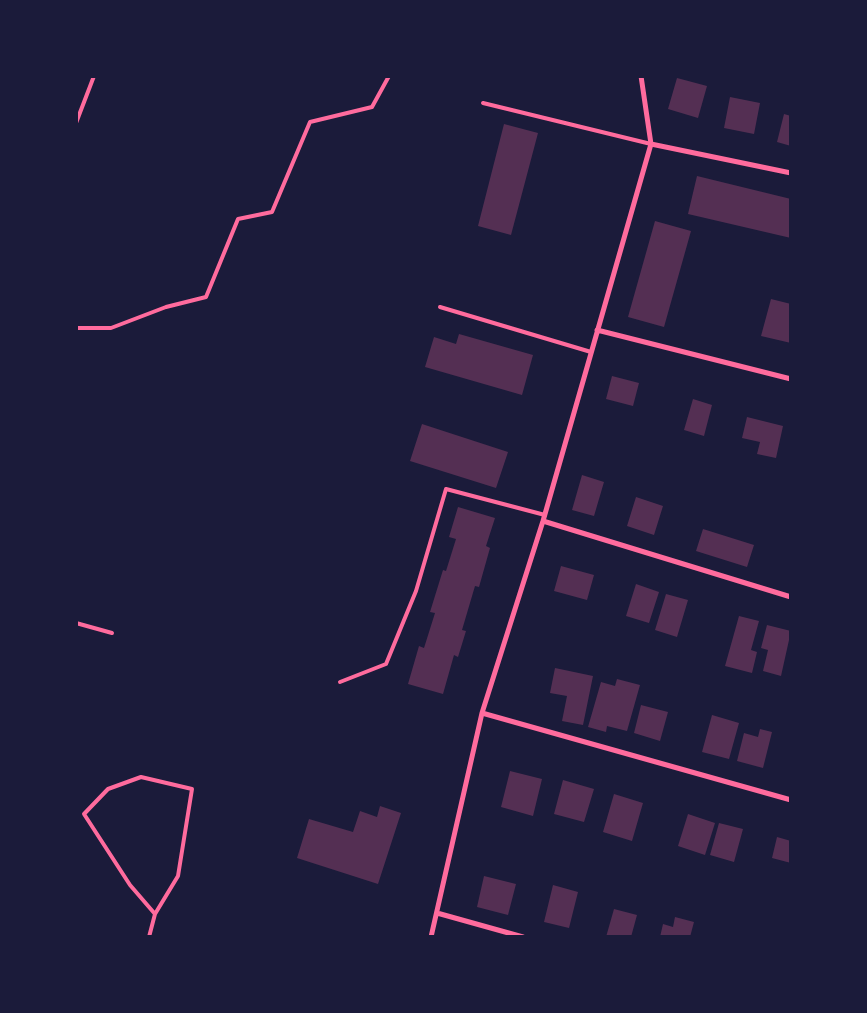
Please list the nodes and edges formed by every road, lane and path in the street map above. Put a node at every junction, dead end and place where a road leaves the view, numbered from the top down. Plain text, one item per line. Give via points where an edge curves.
1 (94, 76) edge
2 (389, 76) edge
3 (641, 76) edge
4 (482, 104) dead end
5 (76, 123) edge
6 (651, 144) junction
7 (791, 173) edge
8 (440, 307) dead end
9 (76, 328) edge
10 (597, 330) junction
11 (591, 352) junction
12 (791, 379) edge
13 (545, 515) junction
14 (543, 522) junction
15 (791, 597) edge
16 (76, 623) edge
17 (112, 633) dead end
18 (340, 682) dead end
19 (482, 713) junction
20 (791, 800) edge
21 (437, 913) junction
22 (155, 914) junction
23 (149, 937) edge
24 (432, 937) edge
25 (523, 937) edge

1 - 5 lane
2 - 9 lane via 372,107 310,122 272,212 238,219 206,297 166,307 111,328
3 - 6 street
4 - 6 lane
6 - 7 street
6 - 10 street
8 - 11 lane
10 - 11 street
10 - 12 street
11 - 13 street
13 - 14 street
13 - 18 lane via 446,489 416,591 386,664
14 - 15 street
14 - 19 street
16 - 17 lane
19 - 20 street
19 - 21 street
21 - 24 street
21 - 25 street
22 - 22 lane via 130,885 84,814 108,789 141,776 192,789 178,876
22 - 23 lane

